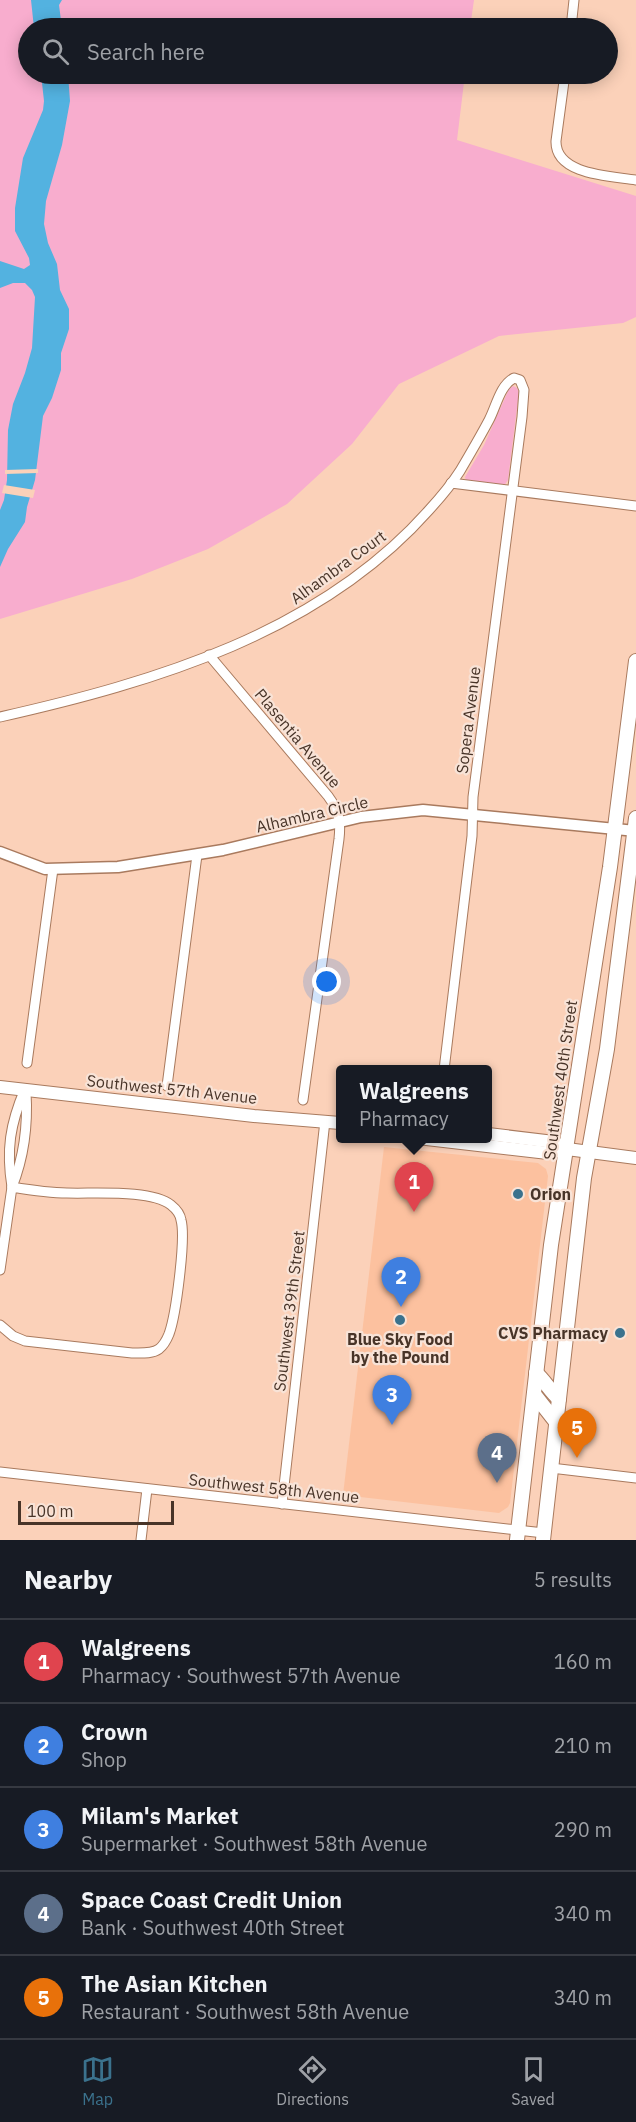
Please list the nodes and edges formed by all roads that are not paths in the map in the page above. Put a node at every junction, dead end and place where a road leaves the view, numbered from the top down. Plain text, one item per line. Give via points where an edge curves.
1 (574, 0) edge
2 (572, 18) edge
3 (564, 84) edge
4 (636, 180) edge
5 (517, 378) joint
6 (451, 483) junction
7 (513, 491) junction
8 (636, 506) edge
9 (208, 655) junction
10 (636, 661) edge
11 (0, 717) edge
12 (473, 814) junction
13 (339, 822) junction
14 (636, 827) edge
15 (615, 829) junction
16 (0, 852) edge
17 (197, 855) junction
18 (53, 870) junction
19 (27, 1063) dead end
20 (445, 1065) edge
21 (167, 1086) dead end
22 (0, 1087) edge
23 (25, 1089) junction
24 (303, 1100) dead end
25 (325, 1121) junction
26 (336, 1122) edge
27 (492, 1134) edge
28 (475, 1143) edge
29 (567, 1149) junction
30 (588, 1152) junction
31 (636, 1158) edge
32 (12, 1187) junction
33 (0, 1270) edge
34 (0, 1325) edge
35 (536, 1373) junction
36 (534, 1395) junction
37 (559, 1399) junction
38 (556, 1422) junction
39 (551, 1468) junction
40 (0, 1472) edge
41 (636, 1478) edge
42 (147, 1489) junction
43 (282, 1504) junction
44 (518, 1535) edge
45 (544, 1536) edge
46 (141, 1540) edge

1 - 2 street
3 - 4 street via 556,141 559,157 578,169
5 - 6 street, Alhambra Court via 505,385 475,446
5 - 7 street, Sopera Avenue via 522,382 524,397
6 - 7 street
6 - 9 street, Alhambra Court via 405,535 338,590 285,622
7 - 8 street
7 - 12 street, Sopera Avenue
9 - 11 street, Alhambra Court via 121,687
9 - 13 street, Plasentia Avenue via 328,796 337,808
10 - 15 main road, Southwest 40th Street
12 - 13 street, Alhambra Circle via 412,811
12 - 15 street, Alhambra Circle
12 - 20 street, Sopera Avenue
13 - 17 street, Alhambra Circle
13 - 24 street, Plasentia Avenue
14 - 15 street, Alhambra Circle
14 - 30 main road via 607,1049
15 - 29 main road, Southwest 40th Street
16 - 18 street, Alhambra Circle
17 - 18 street, Alhambra Circle via 118,867
17 - 21 street
18 - 19 street
22 - 23 main road, Southwest 57th Avenue
23 - 25 main road, Southwest 57th Avenue
23 - 32 street via 14,1115 8,1163
25 - 26 main road, Southwest 57th Avenue
25 - 43 street, Southwest 39th Street
27 - 29 main road via 554,1142
28 - 29 main road via 548,1153
29 - 30 main road
29 - 35 main road, Southwest 40th Street
30 - 31 main road
30 - 37 main road
32 - 33 street
32 - 34 street via 159,1198 180,1214 182,1246 171,1328 165,1342 153,1352 25,1341
35 - 36 main road, Southwest 40th Street
35 - 37 main road
36 - 38 main road
36 - 44 main road, Southwest 40th Street
37 - 38 main road
38 - 39 main road
39 - 41 street
39 - 45 main road
40 - 42 street, Southwest 58th Avenue
42 - 43 street, Southwest 58th Avenue
42 - 46 street
43 - 44 street, Southwest 58th Avenue
44 - 45 street, Southwest 58th Avenue

